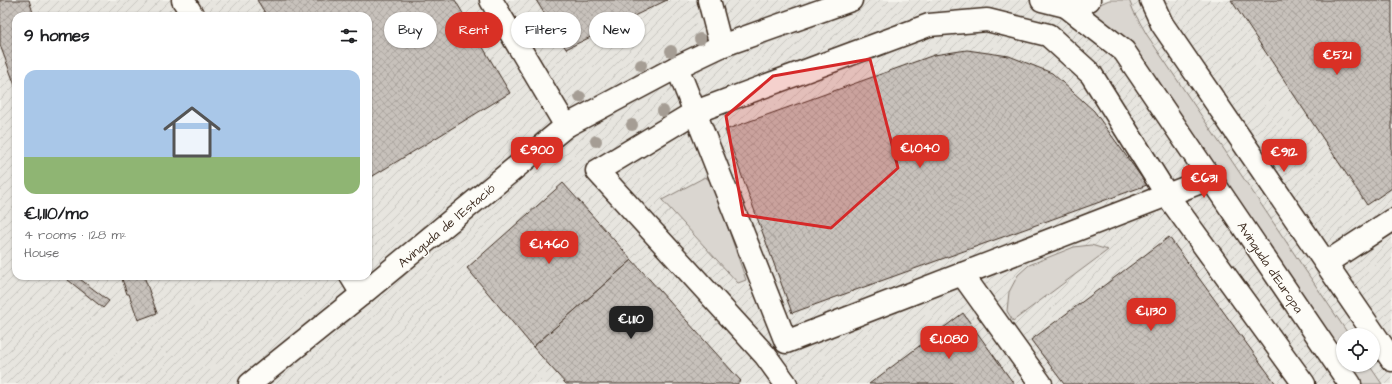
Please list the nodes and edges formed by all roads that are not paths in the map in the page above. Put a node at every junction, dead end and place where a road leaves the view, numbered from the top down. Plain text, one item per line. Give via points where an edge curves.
1 (183, 0) edge
2 (491, 0) edge
3 (709, 0) edge
4 (851, 0) edge
5 (1089, 0) edge
6 (1151, 0) edge
7 (1052, 3) edge
8 (190, 12) edge
9 (1048, 35) junction
10 (721, 46) junction
11 (677, 67) junction
12 (695, 112) junction
13 (566, 126) junction
14 (1210, 178) junction
15 (1167, 195) junction
16 (1392, 220) edge
17 (1326, 263) junction
18 (372, 274) edge
19 (962, 274) junction
20 (357, 285) edge
21 (786, 342) junction
22 (765, 355) junction
23 (1392, 360) edge
24 (250, 384) edge
25 (786, 384) edge
26 (1041, 384) edge
27 (1304, 384) edge
28 (1350, 384) edge

1 - 8 street
2 - 13 street
3 - 10 street
4 - 10 street, Avinguda de l'Estació
5 - 7 street
6 - 17 street via 1162,24
7 - 9 street
7 - 14 street, Avinguda d'Europa via 1124,51
9 - 12 street via 987,20 929,25
9 - 15 street via 1091,74
10 - 11 street, Avinguda de l'Estació
11 - 12 street
11 - 13 street, Avinguda de l'Estació
12 - 21 street
12 - 22 street via 597,171
13 - 18 street, Avinguda de l'Estació
14 - 15 street
14 - 28 street, Avinguda d'Europa
15 - 19 street
15 - 27 street
16 - 17 street
17 - 23 street
19 - 21 street
19 - 26 street
20 - 24 street, Avinguda de l'Estació
21 - 22 street
22 - 25 street

